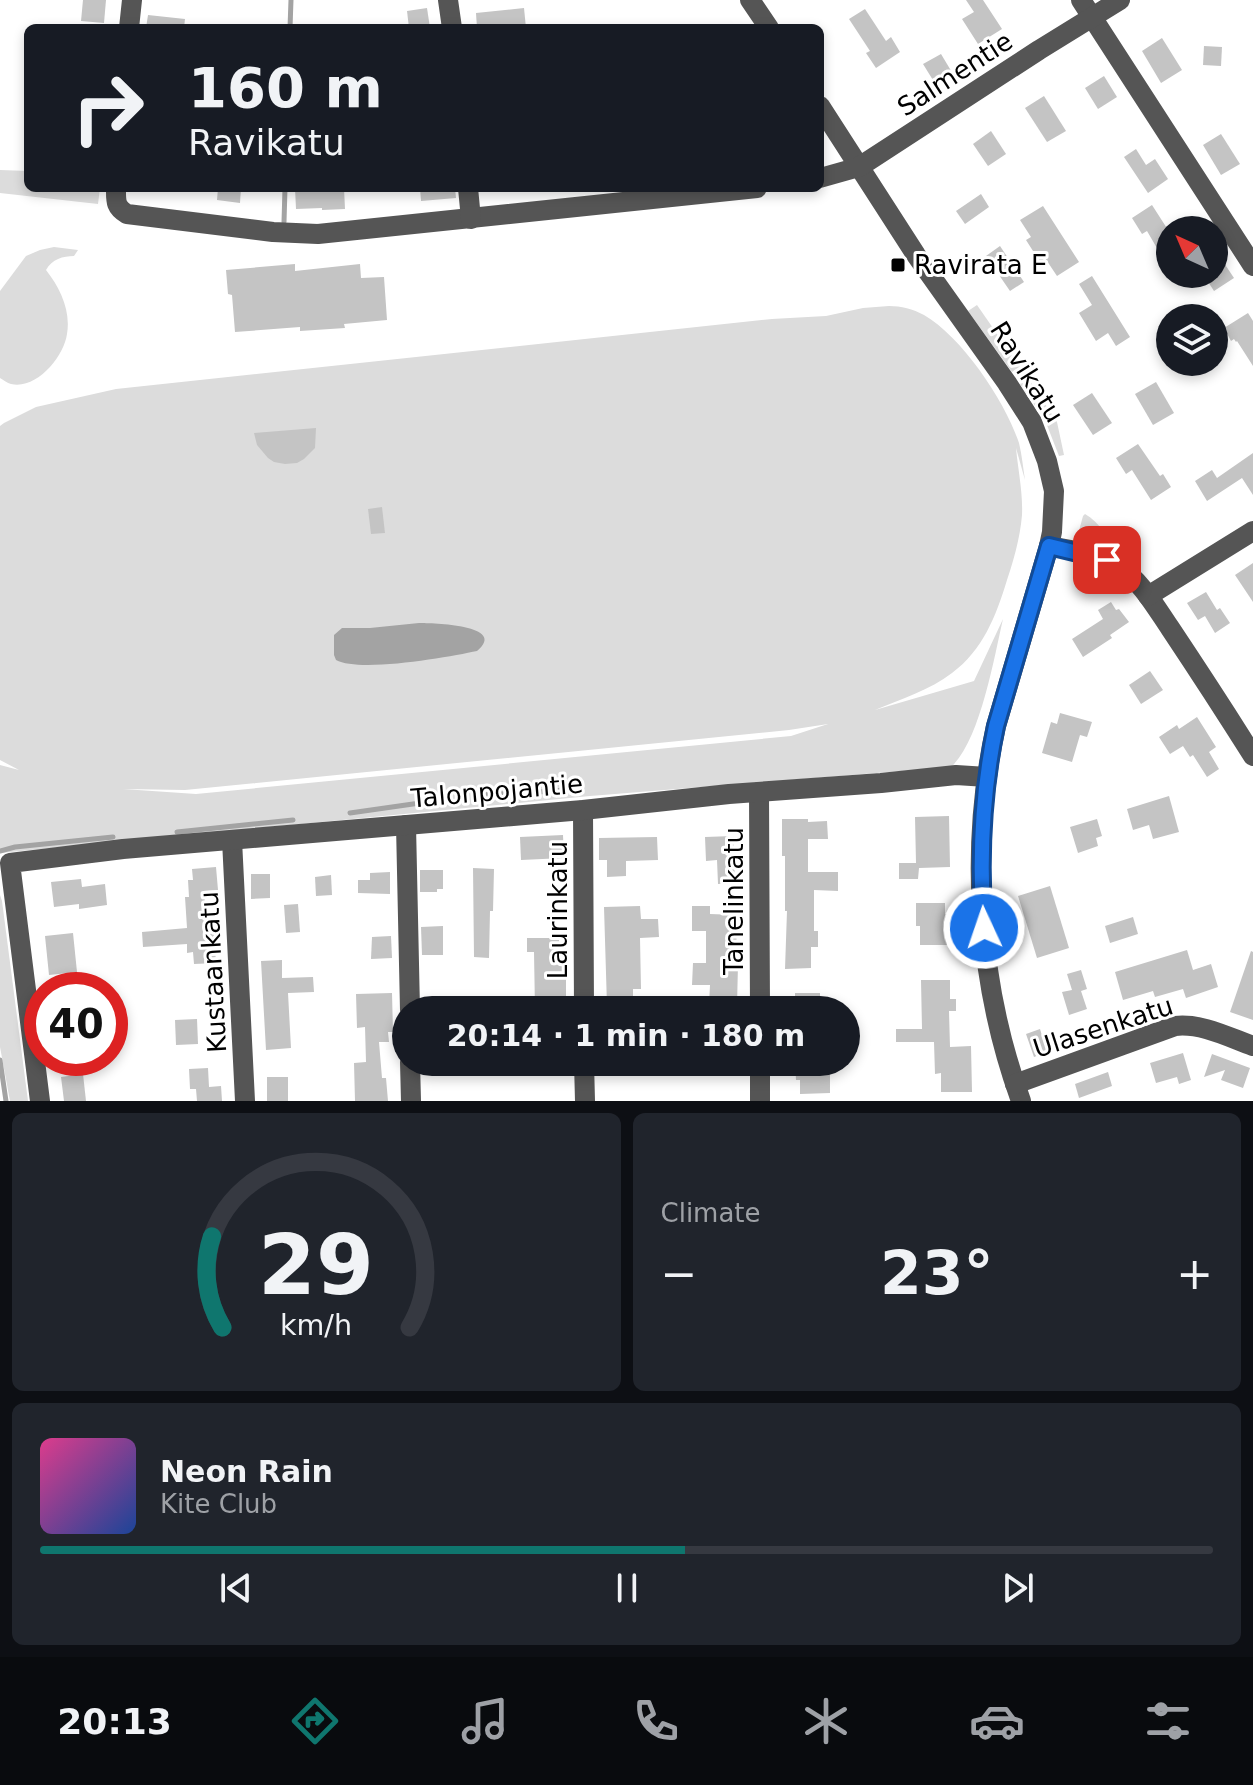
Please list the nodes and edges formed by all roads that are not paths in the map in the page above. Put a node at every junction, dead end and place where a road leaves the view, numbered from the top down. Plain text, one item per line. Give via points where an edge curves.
1 (132, 0) edge
2 (448, 0) edge
3 (750, 0) edge
4 (1120, 0) edge
5 (1086, 8) edge
6 (129, 24) edge
7 (451, 24) edge
8 (766, 24) edge
9 (824, 112) edge
10 (859, 167) junction
11 (824, 177) edge
12 (468, 192) edge
13 (720, 192) edge
14 (116, 195) edge
15 (471, 219) junction
16 (1253, 266) edge
17 (1253, 531) edge
18 (1049, 546) junction
19 (1148, 596) junction
20 (1253, 756) edge
21 (987, 777) junction
22 (759, 792) junction
23 (583, 810) junction
24 (406, 825) junction
25 (232, 840) junction
26 (410, 996) edge
27 (584, 996) edge
28 (760, 996) edge
29 (1253, 1046) edge
30 (410, 1076) edge
31 (584, 1076) edge
32 (760, 1076) edge
33 (1018, 1092) edge
34 (40, 1101) edge
35 (245, 1101) edge
36 (411, 1101) edge
37 (585, 1101) edge
38 (760, 1101) edge

1 - 6 street
2 - 7 street
3 - 8 street
4 - 5 street, Salmentie
5 - 10 street, Salmentie
5 - 16 street
9 - 10 street, Ravikatu
10 - 11 street, Salmentie
10 - 18 street, Ravikatu via 1032,422 1054,491
12 - 15 street
13 - 15 street
14 - 15 street via 120,210 127,214 273,232 318,234
17 - 19 street
18 - 19 street via 1107,560
18 - 21 street, Ravikatu via 996,726
19 - 20 street
21 - 22 street, Talonpojantie via 956,775
21 - 33 street, Ravikatu via 982,883 986,959
22 - 23 street, Talonpojantie
22 - 28 street, Tanelinkatu
23 - 24 street, Talonpojantie
23 - 27 street, Laurinkatu
24 - 25 street, Talonpojantie
24 - 26 street
25 - 34 street, Talonpojantie via 10,863
25 - 35 street, Kustaankatu
29 - 33 street, Ulasenkatu via 1201,1027 1175,1026
30 - 36 street
31 - 37 street
32 - 38 street

